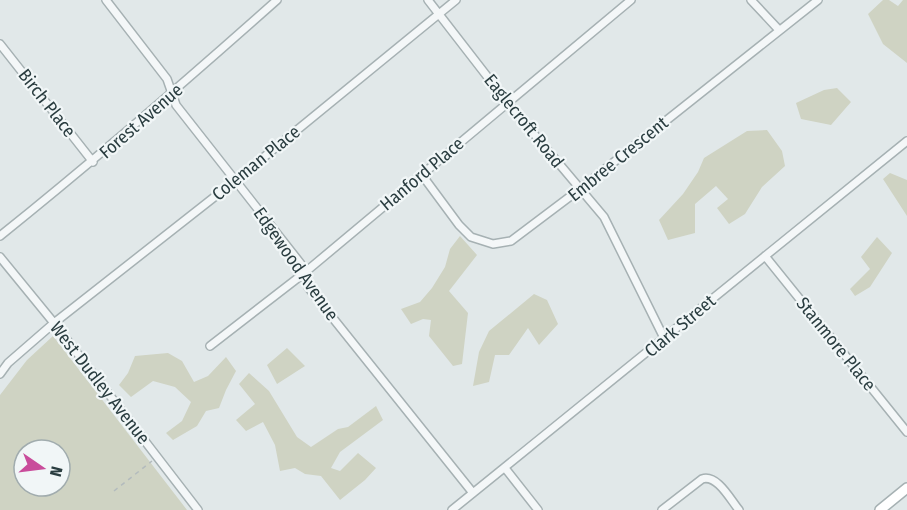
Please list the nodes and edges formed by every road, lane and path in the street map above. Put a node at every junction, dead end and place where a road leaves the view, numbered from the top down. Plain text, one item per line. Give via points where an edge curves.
1 (106, 0) edge
2 (277, 0) edge
3 (428, 0) edge
4 (456, 0) edge
5 (631, 0) edge
6 (751, 0) edge
7 (818, 0) edge
8 (439, 14) junction
9 (779, 30) junction
10 (0, 44) edge
11 (172, 94) junction
12 (507, 102) junction
13 (907, 141) edge
14 (93, 162) junction
15 (422, 175) junction
16 (236, 180) junction
17 (580, 189) junction
18 (0, 236) edge
19 (765, 256) junction
20 (0, 257) edge
21 (303, 274) junction
22 (54, 323) junction
23 (665, 340) junction
24 (210, 346) dead end
25 (0, 374) edge
26 (907, 432) edge
27 (157, 457) junction
28 (505, 468) junction
29 (907, 488) edge
30 (114, 491) dead end
31 (473, 493) junction
32 (198, 510) edge
33 (452, 510) edge
34 (538, 510) edge
35 (662, 510) edge
36 (738, 510) edge
37 (880, 510) edge

1 - 11 street, Edgewood Avenue via 167,78
2 - 11 street, Forest Avenue
3 - 8 street, Eaglecroft Road
4 - 8 street, Coleman Place
5 - 12 street, Hanford Place
6 - 9 street
7 - 9 street, Embree Crescent
8 - 12 street, Eaglecroft Road
8 - 16 street, Coleman Place
9 - 17 street, Embree Crescent
10 - 14 street, Birch Place
11 - 14 street, Forest Avenue
11 - 16 street, Edgewood Avenue
12 - 15 street, Hanford Place
12 - 17 street, Eaglecroft Road
13 - 19 street, Clark Street
14 - 18 street, Forest Avenue
15 - 17 street, Embree Crescent via 464,231 493,244 519,236
15 - 21 street, Hanford Place
16 - 21 street, Edgewood Avenue via 301,264
16 - 22 street, Coleman Place
17 - 23 street, Eaglecroft Road via 611,228
19 - 23 street, Clark Street
19 - 26 street, Stanmore Place
20 - 22 street, West Dudley Avenue
21 - 24 street, Hanford Place
21 - 31 street, Edgewood Avenue via 308,287
22 - 25 street, Coleman Place
22 - 27 street, West Dudley Avenue
23 - 28 street, Clark Street
27 - 30 path
27 - 32 street, West Dudley Avenue
28 - 31 street, Clark Street
28 - 34 street
29 - 37 street
31 - 33 street, Clark Street
35 - 36 street via 708,477

